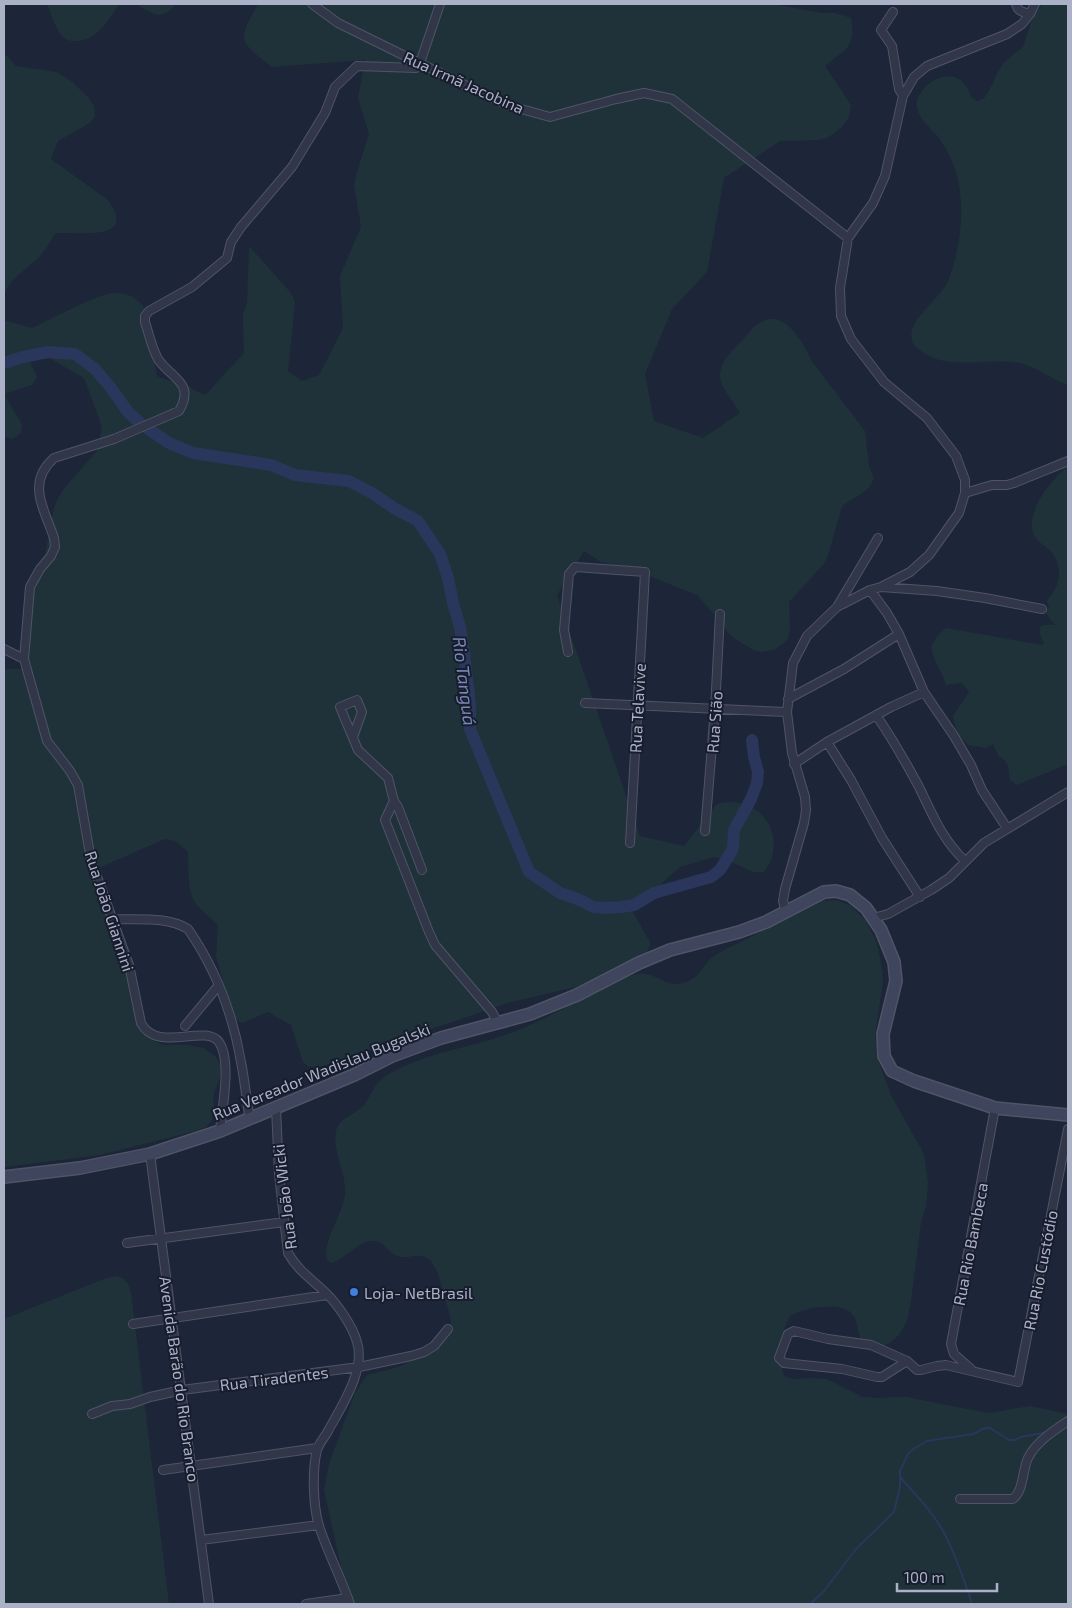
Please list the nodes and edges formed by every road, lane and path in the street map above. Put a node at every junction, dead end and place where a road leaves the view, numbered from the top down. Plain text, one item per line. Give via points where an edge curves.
1 (312, 4) edge
2 (440, 4) edge
3 (1016, 4) edge
4 (1035, 4) edge
5 (323, 8) edge
6 (893, 12) dead end
7 (1030, 14) junction
8 (420, 63) junction
9 (903, 96) junction
10 (848, 238) junction
11 (1068, 461) edge
12 (965, 494) junction
13 (878, 538) dead end
14 (881, 587) junction
15 (870, 590) junction
16 (837, 607) junction
17 (1042, 609) dead end
18 (720, 614) dead end
19 (899, 634) junction
20 (4, 649) edge
21 (568, 652) dead end
22 (24, 659) junction
23 (924, 692) junction
24 (788, 699) junction
25 (585, 703) dead end
26 (637, 704) junction
27 (715, 709) junction
28 (787, 712) junction
29 (876, 715) junction
30 (352, 737) dead end
31 (827, 742) junction
32 (794, 764) junction
33 (1068, 792) edge
34 (394, 801) junction
35 (1007, 828) junction
36 (705, 830) dead end
37 (630, 843) dead end
38 (965, 861) junction
39 (422, 870) dead end
40 (920, 897) junction
41 (786, 912) junction
42 (873, 918) junction
43 (113, 919) junction
44 (219, 984) junction
45 (498, 1023) junction
46 (185, 1026) dead end
47 (276, 1108) junction
48 (995, 1108) junction
49 (1068, 1115) edge
50 (250, 1119) junction
51 (1068, 1129) edge
52 (220, 1131) junction
53 (150, 1154) junction
54 (4, 1177) edge
55 (284, 1222) junction
56 (161, 1238) junction
57 (127, 1243) dead end
58 (327, 1295) junction
59 (172, 1317) junction
60 (132, 1324) dead end
61 (448, 1329) dead end
62 (907, 1361) junction
63 (359, 1367) junction
64 (973, 1370) junction
65 (182, 1390) junction
66 (92, 1414) dead end
67 (1068, 1422) edge
68 (318, 1448) junction
69 (192, 1466) junction
70 (163, 1470) dead end
71 (960, 1499) dead end
72 (319, 1525) junction
73 (201, 1540) junction
74 (349, 1601) edge
75 (209, 1604) edge
76 (306, 1604) edge

1 - 5 street, Rua Irmã Jacobina
2 - 8 street
3 - 7 street via 1022,12
4 - 7 street
5 - 8 street, Rua Irmã Jacobina via 338,23
6 - 9 street via 881,30 892,46
7 - 9 street via 1007,34 927,66 914,77
8 - 10 street, Rua Irmã Jacobina via 507,105 550,117 644,93 672,99
8 - 22 street via 416,68 408,69 357,66 335,87 325,113 292,167 241,227 231,242 227,258 192,287 149,311 145,322 158,360 177,378 185,392 184,403 179,411 114,439 54,458 40,476 38,488 54,547 30,587
9 - 10 street via 885,176 873,203
10 - 12 street via 840,288 842,316 851,339 884,382 927,418 956,456 965,480
11 - 12 street via 1014,483 992,485
12 - 14 street via 959,513 929,555 910,572
13 - 16 street
14 - 15 street
14 - 17 street via 956,594
15 - 16 street
15 - 19 street
16 - 24 street via 807,636 793,664
18 - 27 street, Rua Sião
19 - 23 street
19 - 24 street
20 - 22 street
21 - 26 street, Rua Telavive via 564,630 569,574 575,567 645,572
22 - 43 street, Rua João Giannini via 47,741 78,785 91,860
23 - 29 street
23 - 35 street via 972,765 982,790
24 - 28 street
25 - 26 street
26 - 27 street
26 - 37 street, Rua Telavive
27 - 28 street
27 - 36 street, Rua Sião
28 - 32 street
29 - 31 street
29 - 38 street via 902,755 941,831
30 - 34 street via 358,750 388,778
31 - 32 street
31 - 40 street
32 - 41 street via 805,796 806,810 785,889 783,901
33 - 35 street
34 - 39 street
34 - 45 street via 385,820 428,932
35 - 38 street
38 - 40 street via 949,878
40 - 42 street
41 - 42 main road, Rua Vereador Wadislau Bugalski via 824,892 836,891 850,895
41 - 45 main road, Rua Vereador Wadislau Bugalski via 739,932 670,950 577,995
42 - 48 main road, Rua Vereador Wadislau Bugalski via 894,962 896,981 883,1034 884,1056 892,1071
43 - 44 street via 162,920 182,925 194,937
43 - 52 street, Rua João Giannini via 129,964 145,1031 153,1036 174,1038 209,1036 220,1043 226,1074
44 - 46 street
44 - 50 street via 241,1060
45 - 47 main road, Rua Vereador Wadislau Bugalski via 441,1038 392,1056
47 - 50 main road, Rua Vereador Wadislau Bugalski
47 - 55 street, Rua João Wicki
48 - 49 main road, Rua Vereador Wadislau Bugalski
48 - 64 street, Rua Rio Bambeca via 951,1344 954,1354
50 - 52 main road, Rua Vereador Wadislau Bugalski
51 - 64 street, Rua Rio Custódio via 1018,1382
52 - 53 main road, Rua Vereador Wadislau Bugalski
53 - 54 main road, Rua Vereador Wadislau Bugalski via 80,1168
53 - 56 street, Avenida Barão do Rio Branco
55 - 56 street
55 - 58 street, Rua João Wicki via 288,1253 294,1264
56 - 57 street
56 - 59 street, Avenida Barão do Rio Branco
58 - 59 street
58 - 63 street, Rua João Wicki via 341,1311 357,1341
59 - 60 street
59 - 65 street, Avenida Barão do Rio Branco
61 - 63 street, Rua Tiradentes via 434,1346 424,1352
62 - 62 street via 877,1377 842,1369 784,1363 779,1358 788,1334 794,1331 871,1345
62 - 64 street via 917,1370 946,1365
63 - 65 street, Rua Tiradentes
63 - 68 street, Rua João Wicki
65 - 66 street, Rua Tiradentes via 112,1406
65 - 69 street, Avenida Barão do Rio Branco
67 - 71 street via 1034,1448 1013,1499
68 - 69 street
68 - 72 street, Rua João Wicki via 314,1489
69 - 70 street
69 - 73 street, Avenida Barão do Rio Branco
72 - 73 street
72 - 74 street, Rua João Wicki
73 - 75 street, Avenida Barão do Rio Branco
74 - 76 street

